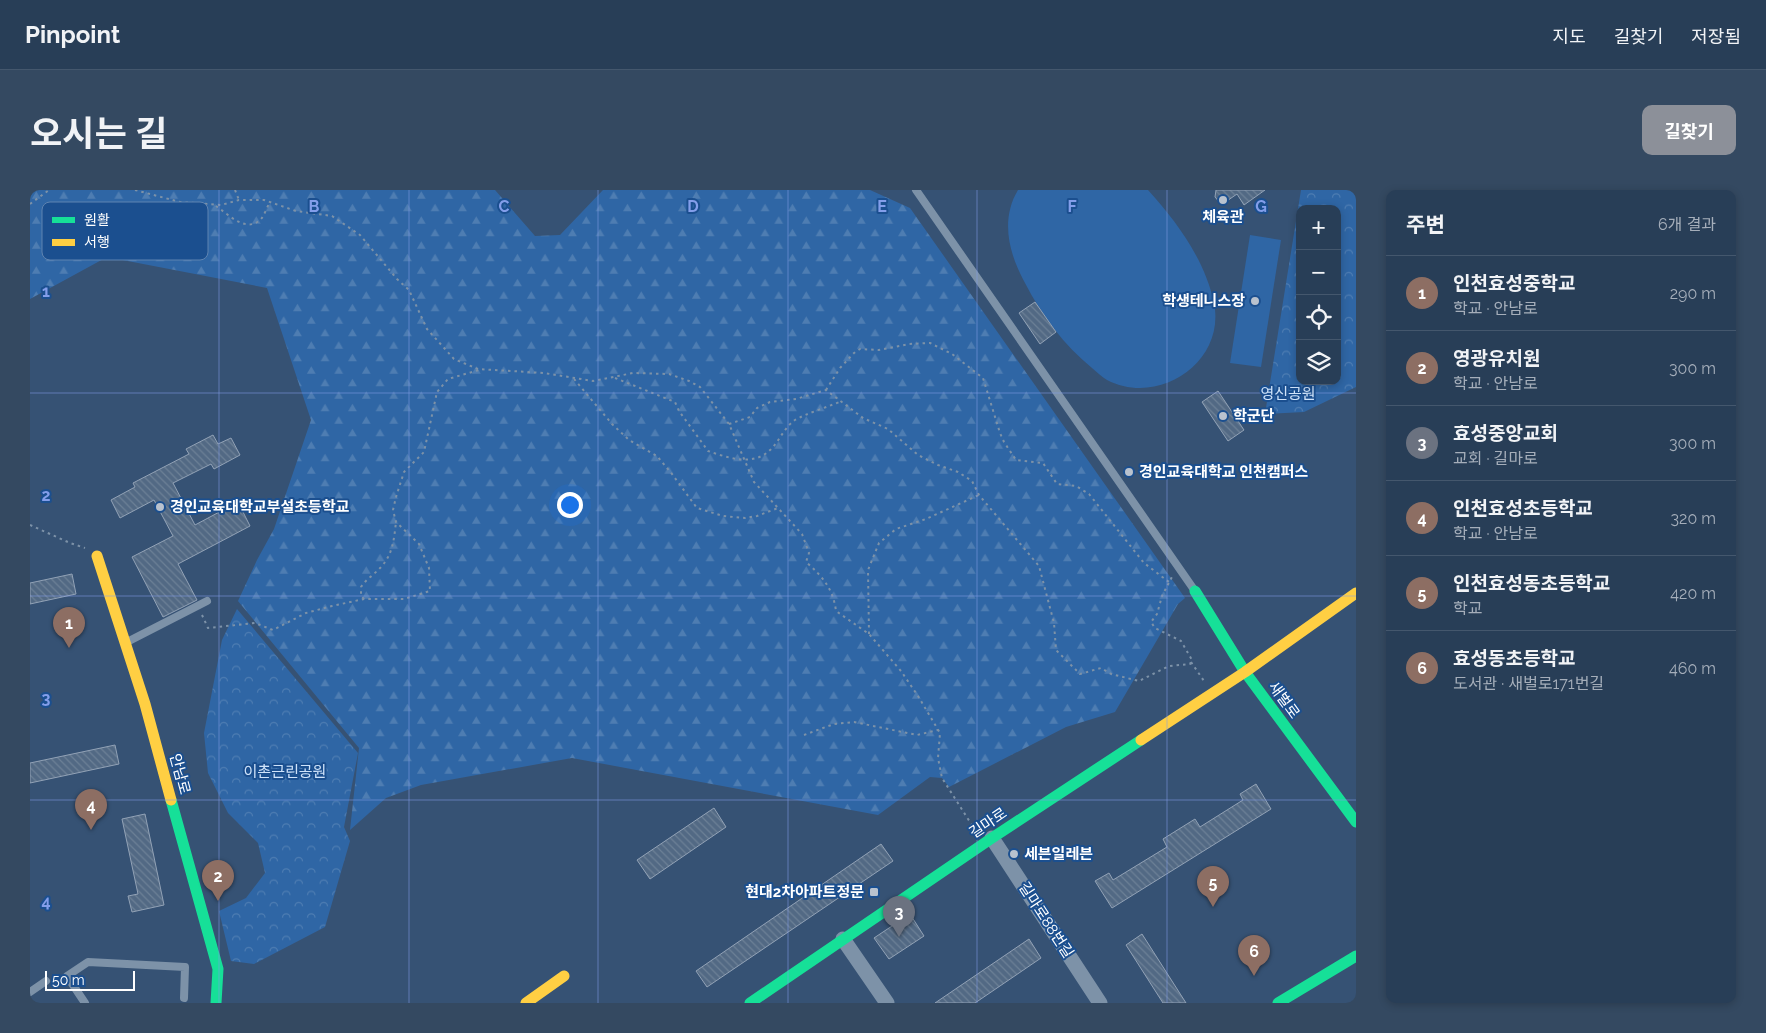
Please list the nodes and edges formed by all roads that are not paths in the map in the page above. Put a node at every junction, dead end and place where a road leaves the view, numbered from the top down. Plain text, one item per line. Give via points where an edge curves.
1 (916, 190) edge
2 (97, 556) road end
3 (1195, 591) joint
4 (1356, 593) edge
5 (207, 601) dead end
6 (125, 643) junction
7 (1245, 672) junction
8 (1356, 822) edge
9 (988, 841) junction
10 (843, 939) junction
11 (1356, 956) edge
12 (564, 976) dead end
13 (46, 981) dead end
14 (30, 992) edge
15 (184, 998) dead end
16 (85, 1003) edge
17 (216, 1003) edge
18 (526, 1003) edge
19 (750, 1003) edge
20 (887, 1003) edge
21 (1100, 1003) edge
22 (1278, 1003) edge

1 - 3 lane
2 - 6 street, 안남로
3 - 7 street, 새벌로
4 - 7 street, 길마로
5 - 6 lane
6 - 17 street, 안남로 via 218,968
7 - 8 street, 새벌로
7 - 9 street, 길마로
9 - 10 street, 길마로
9 - 21 street, 길마로88번길
10 - 19 street, 길마로
10 - 20 street
11 - 22 street
12 - 18 street
13 - 14 lane
15 - 16 lane via 185,967 88,962 67,976

